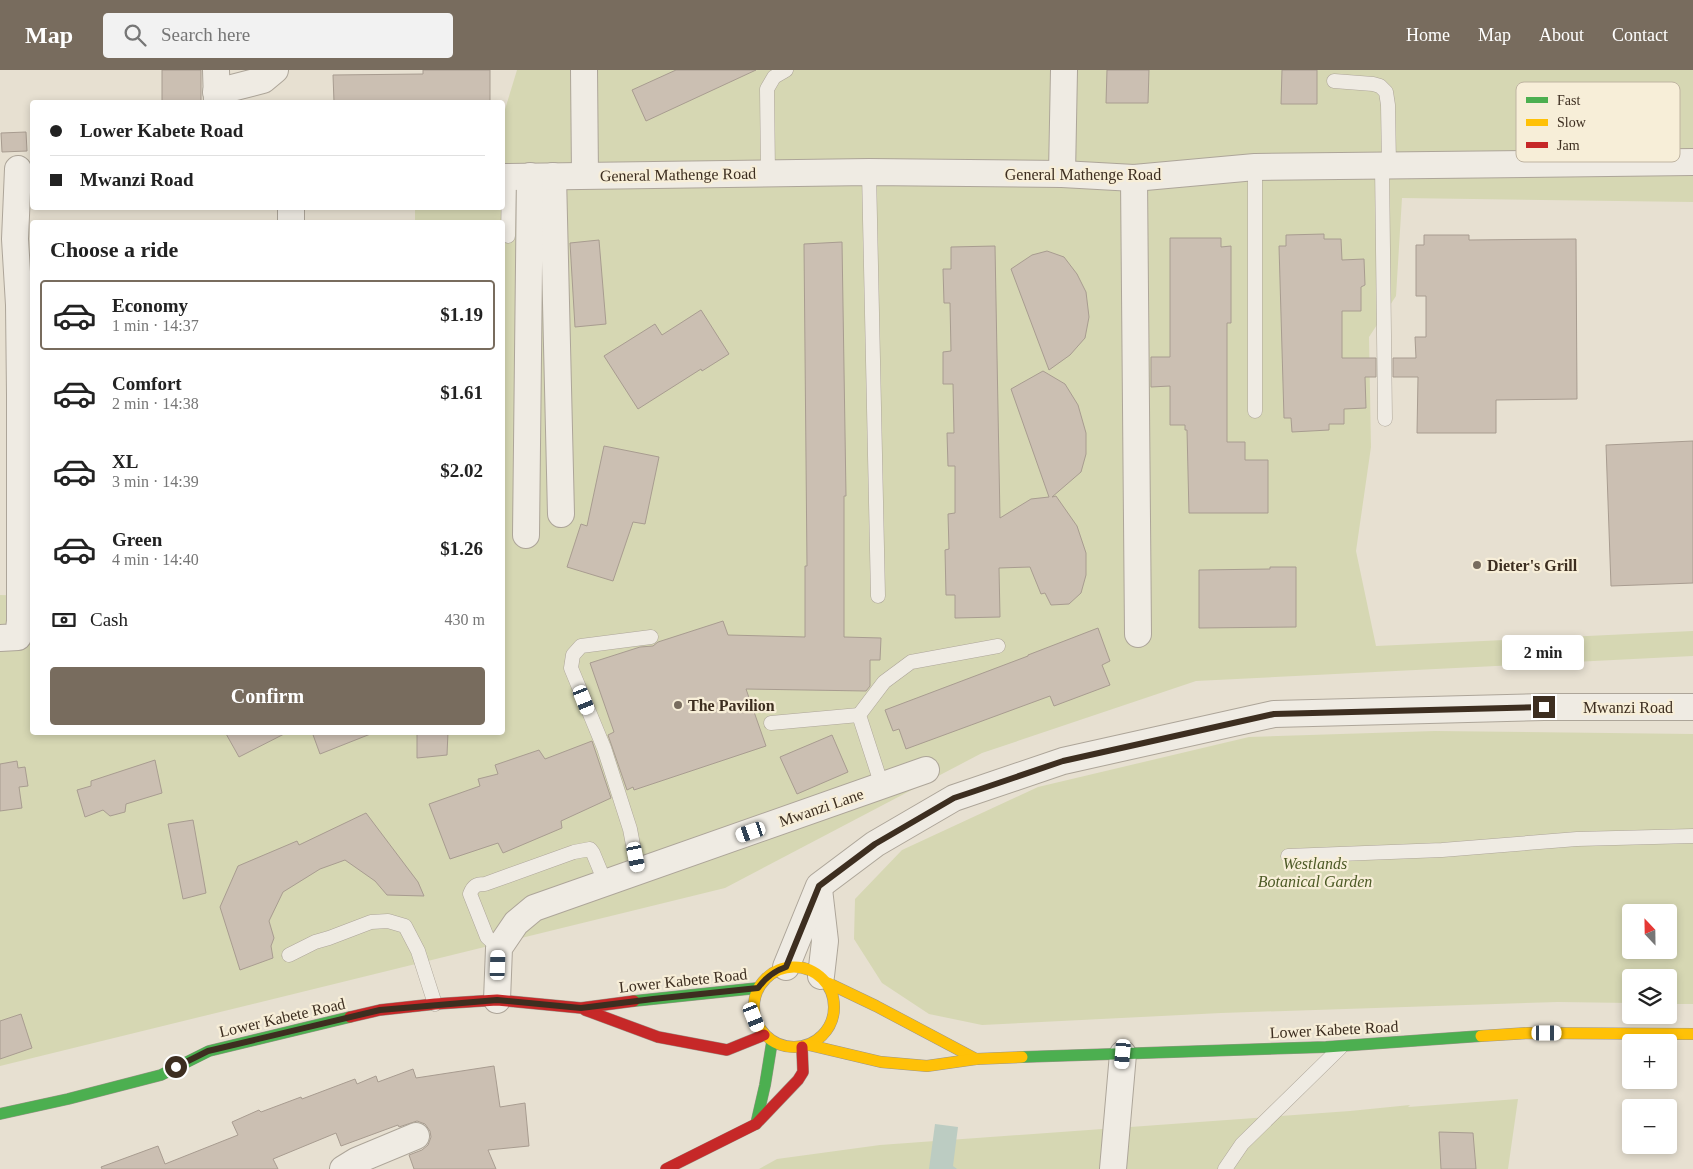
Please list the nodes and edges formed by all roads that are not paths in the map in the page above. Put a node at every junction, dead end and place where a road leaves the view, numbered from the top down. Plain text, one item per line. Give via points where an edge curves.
1 (275, 70) edge
2 (584, 70) edge
3 (786, 70) edge
4 (1064, 70) edge
5 (1334, 81) dead end
6 (216, 88) edge
7 (1693, 162) edge
8 (1386, 165) junction
9 (1255, 167) junction
10 (17, 169) edge
11 (869, 172) junction
12 (768, 173) junction
13 (1062, 174) junction
14 (585, 175) junction
15 (523, 176) edge
16 (1134, 178) junction
17 (508, 236) dead end
18 (1255, 411) dead end
19 (1385, 419) dead end
20 (561, 514) dead end
21 (526, 535) dead end
22 (878, 596) dead end
23 (1138, 634) dead end
24 (17, 637) edge
25 (651, 637) dead end
26 (998, 646) dead end
27 (1693, 708) edge
28 (859, 715) junction
29 (771, 723) dead end
30 (926, 770) dead end
31 (882, 786) junction
32 (1693, 836) edge
33 (1288, 856) dead end
34 (638, 871) junction
35 (606, 882) junction
36 (819, 886) junction
37 (499, 948) junction
38 (289, 955) dead end
39 (786, 967) junction
40 (824, 980) junction
41 (758, 988) junction
42 (497, 1000) junction
43 (435, 1004) junction
44 (581, 1008) junction
45 (1693, 1034) edge
46 (768, 1038) junction
47 (805, 1046) junction
48 (1342, 1046) junction
49 (1123, 1054) junction
50 (976, 1059) junction
51 (0, 1114) edge
52 (756, 1124) junction
53 (416, 1136) dead end
54 (343, 1169) edge
55 (666, 1169) edge
56 (1113, 1169) edge
57 (1225, 1169) edge

1 - 6 street via 263,80
2 - 14 street
3 - 12 lane via 774,77 768,89
4 - 13 street
5 - 8 lane via 1373,84 1386,92
7 - 8 street, General Mathenge Road
8 - 9 street, General Mathenge Road
8 - 19 lane
9 - 16 street, General Mathenge Road
9 - 18 lane
10 - 24 street via 15,239 20,404 20,621
11 - 12 street, General Mathenge Road
11 - 13 street, General Mathenge Road
11 - 22 lane
12 - 14 street, General Mathenge Road
13 - 16 street, General Mathenge Road
14 - 15 street, General Mathenge Road
15 - 17 lane
15 - 20 street
15 - 21 street
16 - 23 street
25 - 34 lane via 580,646 573,655 571,668 604,748 630,829
26 - 28 lane via 911,662 884,682
27 - 36 street, Mwanzi Road via 1544,707 1274,714 1063,761 954,798 875,844
28 - 29 lane
28 - 31 lane
30 - 31 street, Mwanzi Lane
31 - 34 street, Mwanzi Lane
32 - 33 lane via 1577,839 1442,850
34 - 35 street, Mwanzi Lane
35 - 37 street, Mwanzi Lane via 534,908 516,923
35 - 37 lane via 590,849 473,887 470,894 487,937
36 - 39 street
36 - 40 street via 826,941
37 - 42 street
38 - 43 lane via 371,922 388,921 406,926 418,951
39 - 40 main road via 811,970
39 - 41 main road via 772,973
40 - 47 main road via 834,997 835,1012 831,1026 821,1037
40 - 50 main road, Lower Kabete Road
41 - 44 main road, Lower Kabete Road
41 - 46 main road via 754,997 754,1017
42 - 43 main road, Lower Kabete Road
42 - 44 main road, Lower Kabete Road
43 - 51 main road, Lower Kabete Road via 380,1010 208,1051 160,1075 68,1100
44 - 46 main road, Lower Kabete Road via 658,1037 727,1050
45 - 48 main road, Lower Kabete Road via 1528,1033
46 - 47 main road via 786,1047
46 - 52 main road via 765,1084
47 - 50 main road, Lower Kabete Road via 881,1062 927,1066
47 - 52 main road via 803,1072 798,1080
48 - 49 main road, Lower Kabete Road
48 - 57 lane via 1242,1144
49 - 50 main road, Lower Kabete Road
49 - 56 street
52 - 55 main road
53 - 54 street

